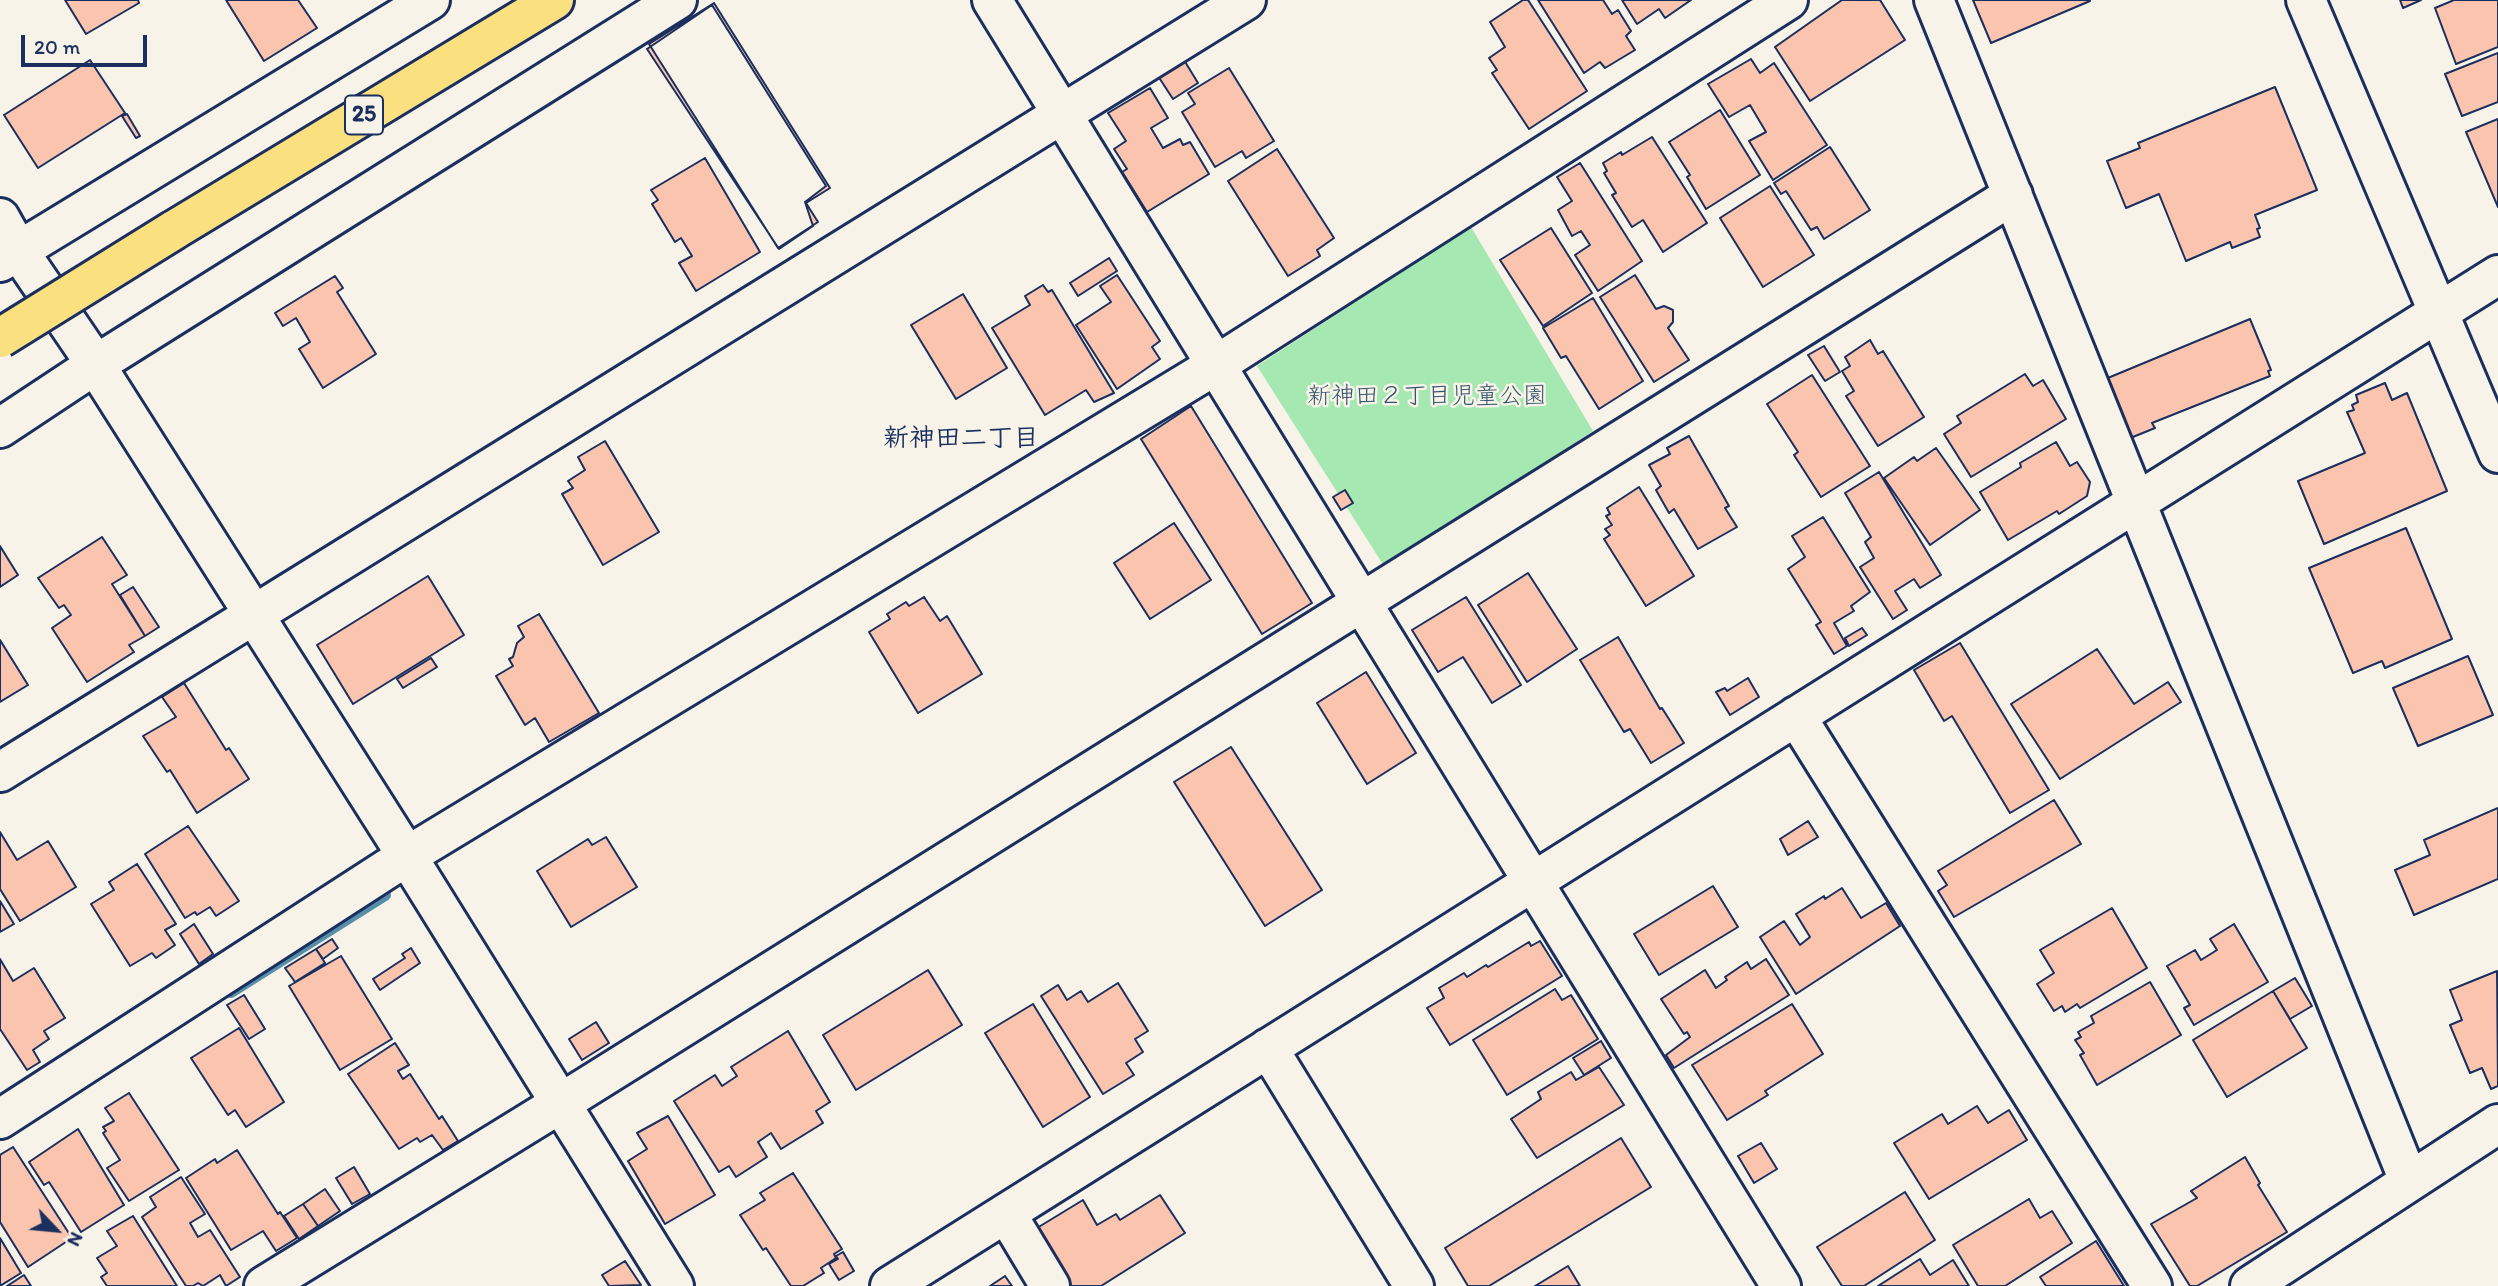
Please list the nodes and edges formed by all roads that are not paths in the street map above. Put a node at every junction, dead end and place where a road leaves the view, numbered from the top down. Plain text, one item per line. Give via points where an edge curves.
1 (430, 0) edge
2 (554, 0) edge
3 (677, 0) edge
4 (992, 0) edge
5 (1246, 0) edge
6 (1788, 0) edge
7 (1934, 0) edge
8 (2306, 0) edge
9 (1062, 114) junction
10 (2013, 195) junction
11 (6, 243) edge
12 (2498, 275) edge
13 (2438, 313) junction
14 (0, 338) edge
15 (95, 365) junction
16 (1216, 365) junction
17 (0, 428) edge
18 (2498, 453) edge
19 (2136, 503) junction
20 (1362, 602) junction
21 (254, 616) junction
22 (1796, 716) junction
23 (0, 772) edge
24 (407, 856) junction
25 (1533, 881) junction
26 (1268, 1048) junction
27 (561, 1103) junction
28 (0, 1119) edge
29 (2498, 1124) edge
30 (2409, 1181) junction
31 (1006, 1213) junction
32 (264, 1286) edge
33 (674, 1286) edge
34 (890, 1286) edge
35 (1050, 1286) edge
36 (1414, 1286) edge
37 (1782, 1286) edge
38 (2152, 1286) edge
39 (2250, 1286) edge

1 - 11 street
2 - 14 main road, 25, bridge
3 - 15 street
4 - 9 street
5 - 9 street
6 - 16 street
7 - 10 street
8 - 13 street
9 - 16 street
9 - 21 street
10 - 19 street
10 - 20 street
11 - 15 street
12 - 13 street
13 - 18 street
13 - 19 street
15 - 17 street
15 - 21 street
16 - 20 street
16 - 24 street
19 - 22 street
19 - 30 street
20 - 25 street
20 - 27 street
21 - 23 street
21 - 24 street
22 - 25 street
22 - 38 street
24 - 27 street
24 - 28 street
25 - 26 street
25 - 37 street
26 - 31 street
26 - 36 street
27 - 32 street
27 - 33 street
29 - 30 street
30 - 39 street
31 - 34 street
31 - 35 street

